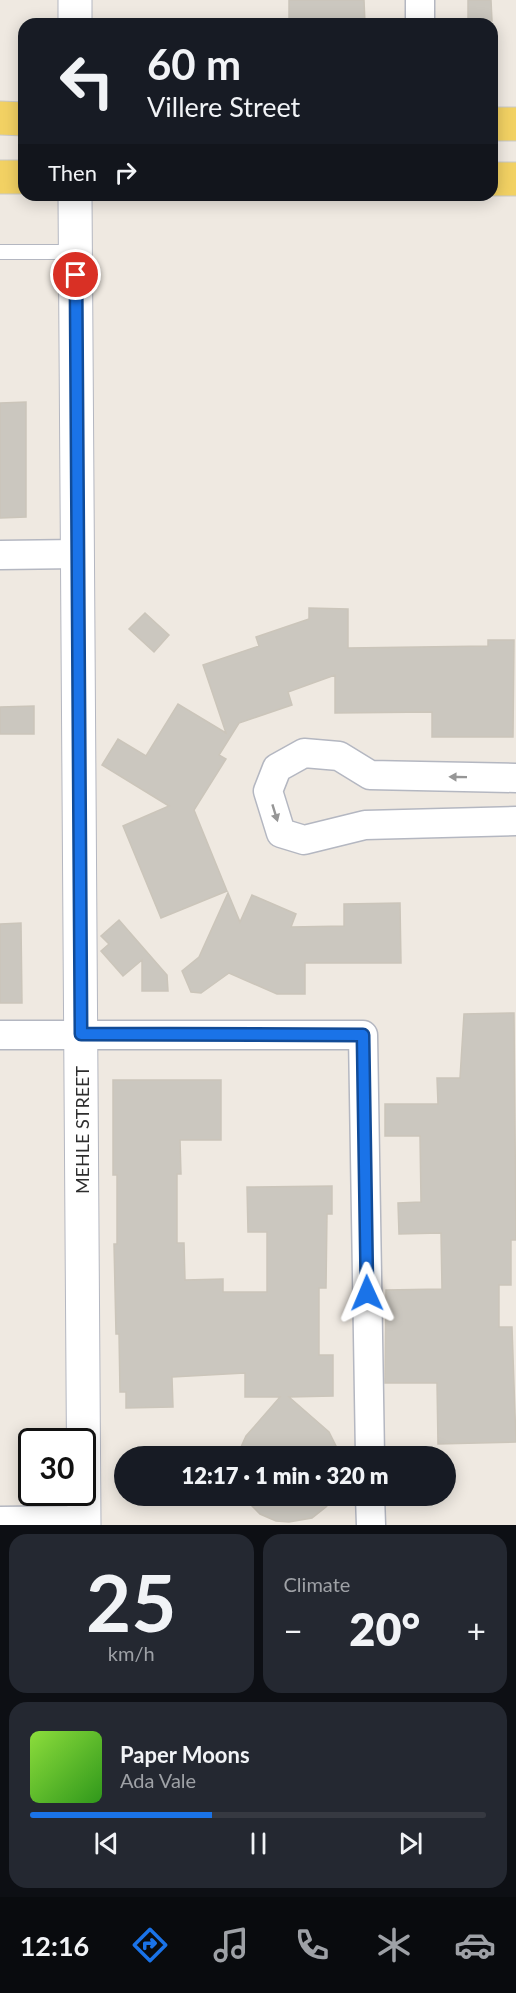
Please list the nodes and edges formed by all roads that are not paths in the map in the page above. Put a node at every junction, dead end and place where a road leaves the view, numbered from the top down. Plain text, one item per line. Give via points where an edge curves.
1 (75, 0) edge
2 (420, 0) edge
3 (75, 18) edge
4 (420, 18) edge
5 (0, 118) edge
6 (18, 119) edge
7 (498, 124) edge
8 (516, 124) edge
9 (0, 177) edge
10 (18, 177) edge
11 (498, 179) edge
12 (516, 179) edge
13 (75, 201) edge
14 (0, 252) edge
15 (76, 252) junction
16 (78, 554) junction
17 (0, 555) edge
18 (516, 778) edge
19 (516, 821) edge
20 (81, 1034) junction
21 (0, 1035) edge
22 (370, 1446) edge
23 (370, 1506) edge
24 (0, 1521) edge
25 (84, 1523) edge
26 (371, 1525) edge

1 - 3 street
2 - 4 street
5 - 6 main road
7 - 8 main road
9 - 10 main road
11 - 12 main road
13 - 15 street, MEHLE STREET
14 - 15 lane
15 - 16 street, MEHLE STREET
16 - 17 street
16 - 20 street, MEHLE STREET
18 -> 19 street via 370,775 339,756 304,753 277,768 268,791 281,833 304,840 364,825
20 - 21 street
20 - 22 street via 363,1035
20 - 25 street, MEHLE STREET
23 - 26 street
24 - 25 street

